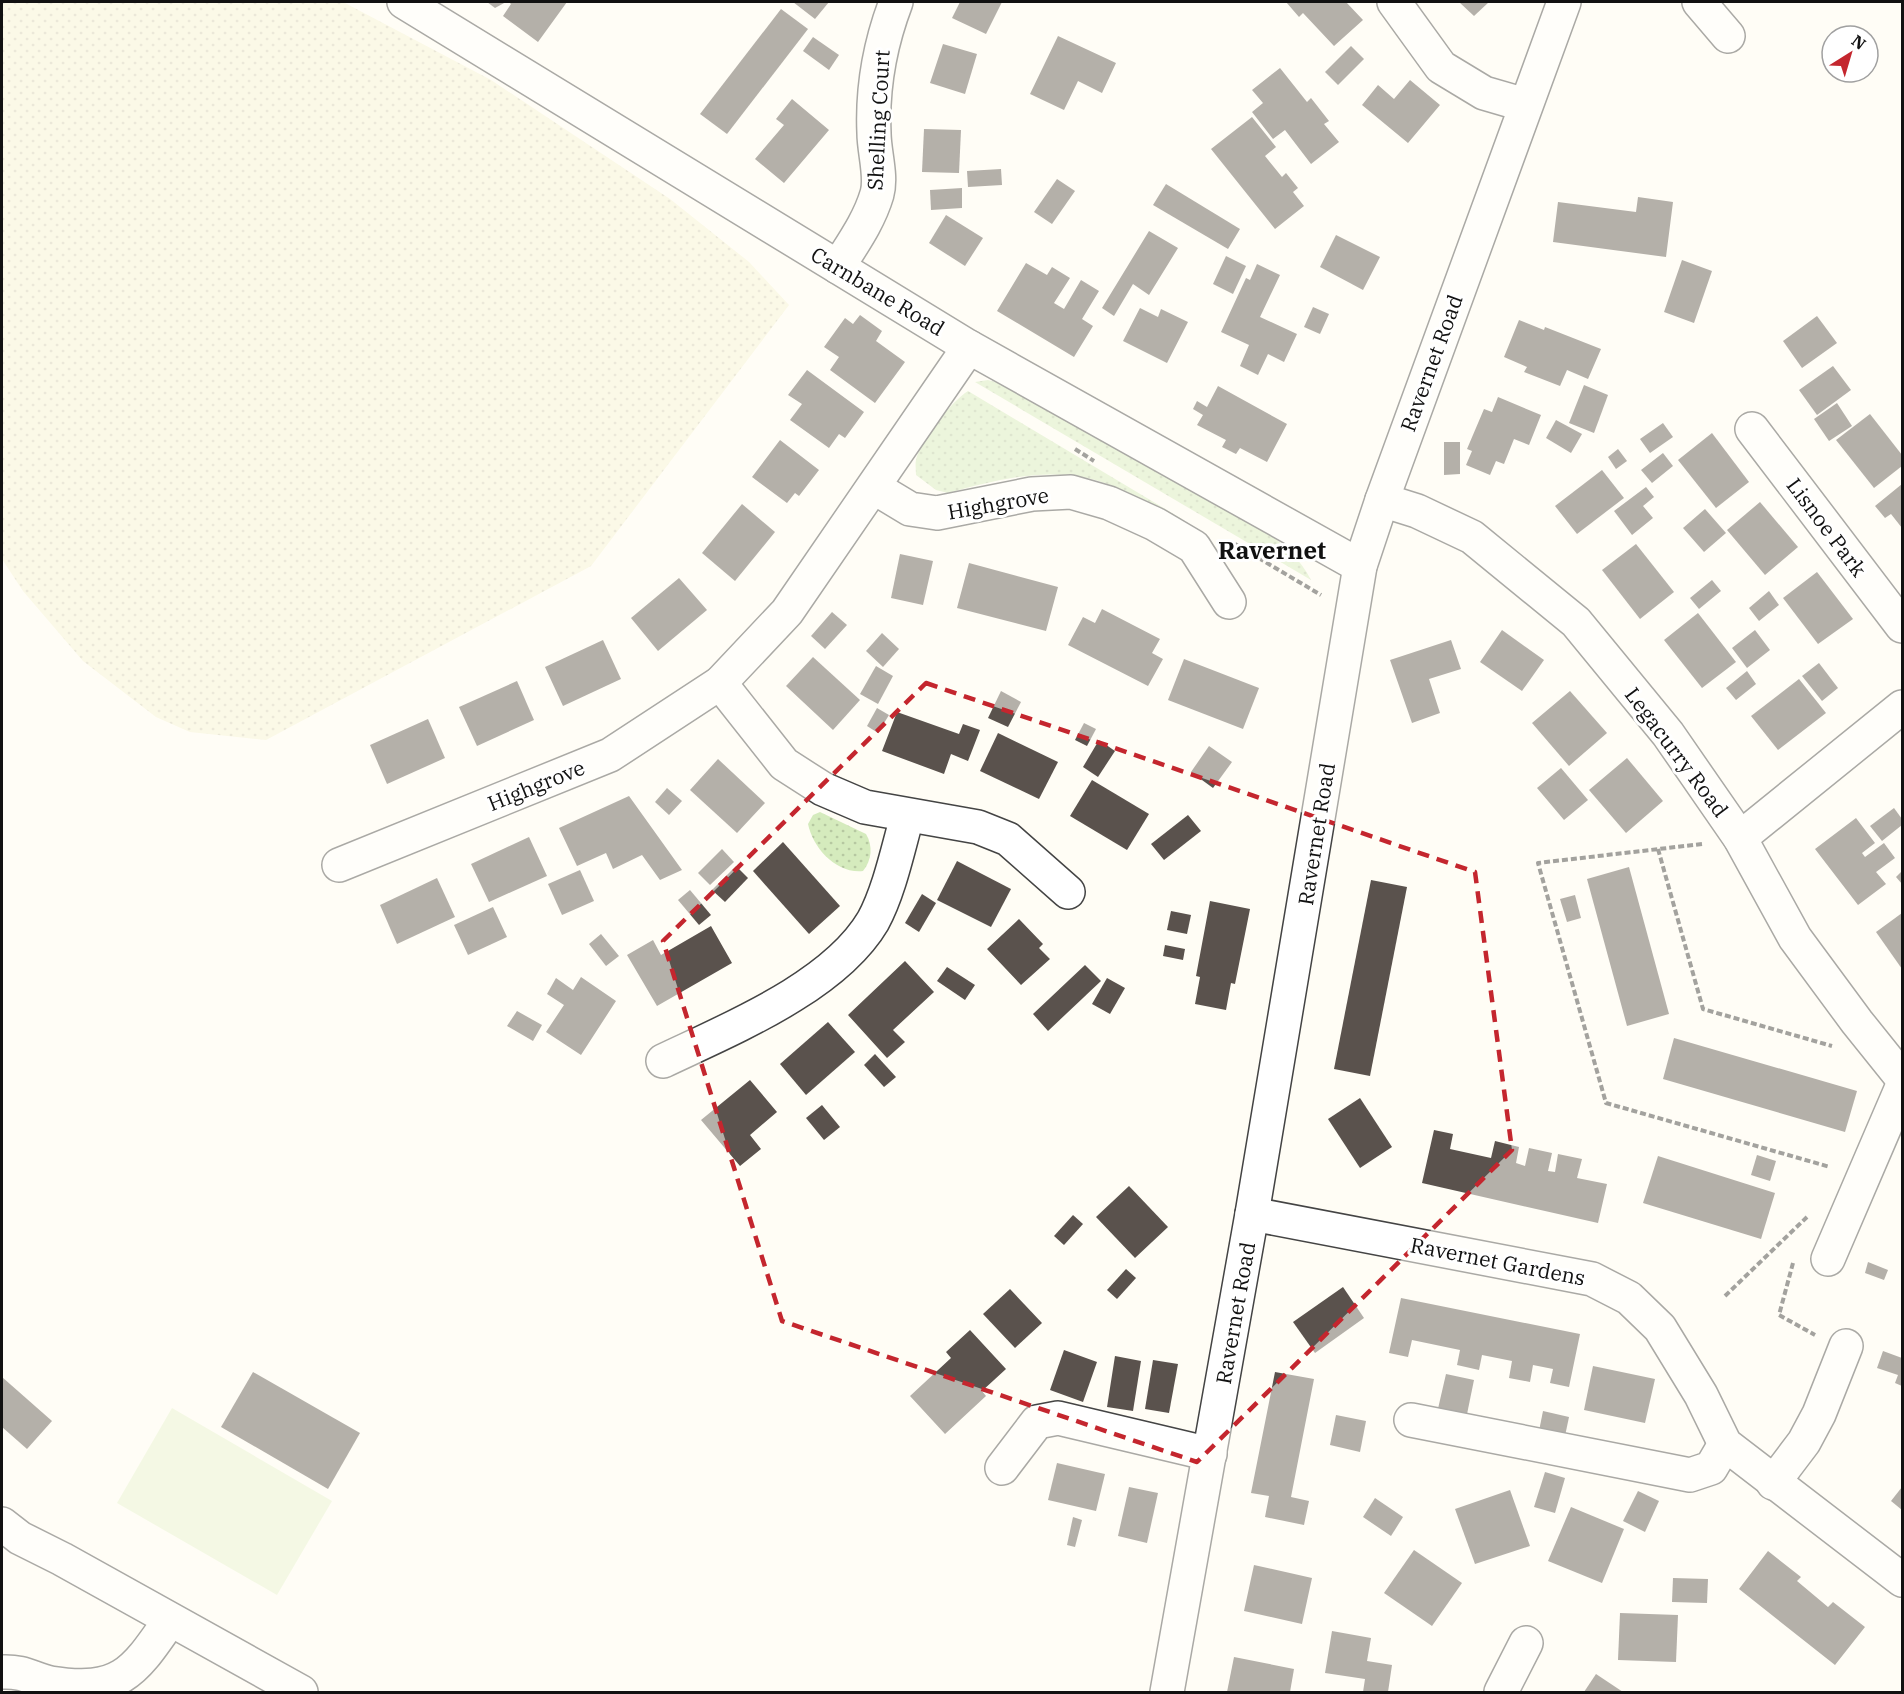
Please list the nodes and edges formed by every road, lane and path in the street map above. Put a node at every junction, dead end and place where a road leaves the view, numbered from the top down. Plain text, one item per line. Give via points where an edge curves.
1 (404, 2) edge
2 (896, 2) edge
3 (1394, 2) edge
4 (1564, 2) edge
5 (1699, 2) edge
6 (1728, 36) dead end
7 (1526, 105) junction
8 (838, 267) junction
9 (969, 347) junction
10 (1752, 429) dead end
11 (875, 488) junction
12 (1382, 500) junction
13 (1360, 566) junction
14 (1229, 602) dead end
15 (1902, 626) edge
16 (720, 683) junction
17 (1902, 707) edge
18 (908, 817) junction
19 (1738, 835) junction
20 (1658, 849) junction
21 (339, 865) dead end
22 (1068, 892) dead end
23 (1836, 1047) dead end
24 (663, 1061) dead end
25 (1902, 1077) edge
26 (1902, 1087) edge
27 (1870, 1162) junction
28 (1812, 1213) dead end
29 (1252, 1214) junction
30 (1803, 1221) junction
31 (1801, 1231) dead end
32 (1795, 1252) dead end
33 (1828, 1259) dead end
34 (1725, 1296) dead end
35 (1845, 1349) joint
36 (1412, 1420) dead end
37 (1725, 1443) junction
38 (1210, 1454) junction
39 (1002, 1468) dead end
40 (1773, 1483) junction
41 (2, 1524) edge
42 (1902, 1580) edge
43 (170, 1620) junction
44 (1526, 1643) dead end
45 (2, 1672) edge
46 (301, 1692) edge
47 (1167, 1692) edge
48 (1501, 1692) edge

1 - 8 street, Carnbane Road
2 - 8 street, Shelling Court via 882,38 876,86 878,191 867,221
3 - 7 street via 1441,67 1484,93
4 - 7 street, Ravernet Road
5 - 6 street
7 - 12 street, Ravernet Road
8 - 9 street, Carnbane Road
9 - 11 street, Highgrove
9 - 13 street, Carnbane Road
10 - 15 street, Lisnoe Park
11 - 14 street, Highgrove via 910,509 936,513 1032,494 1071,492 1109,503 1194,547
11 - 16 street, Highgrove via 787,612
12 - 13 street, Ravernet Road
12 - 19 street, Legacurry Road via 1417,511 1472,537 1576,622 1668,734
13 - 29 street, Ravernet Road
16 - 18 street via 784,764 834,794 865,807
16 - 21 street, Highgrove via 610,755
17 - 19 street
18 - 22 street via 978,827 1008,838
18 - 24 street via 873,920 848,953 772,1008
19 - 20 path via 1711,843
19 - 25 street, Legacurry Road via 1796,938
20 - 23 path via 1703,1009
20 - 27 path via 1538,863 1606,1103 1856,1174
26 - 27 street
27 - 33 street
28 - 30 path
29 - 37 street, Ravernet Gardens via 1592,1279 1629,1298 1660,1328
29 - 38 street, Ravernet Road
30 - 31 path
30 - 34 path
32 - 35 path via 1779,1315
35 - 40 street via 1804,1442
36 - 37 street via 1690,1475 1711,1468
37 - 40 street, Ravernet Gardens
38 - 39 street via 1058,1418 1037,1422
38 - 47 street, Ravernet Road
40 - 42 street, Ravernet Gardens
41 - 43 street via 20,1538
43 - 45 street via 138,1667 115,1684 88,1689 49,1683 21,1671
43 - 46 street
44 - 48 street

